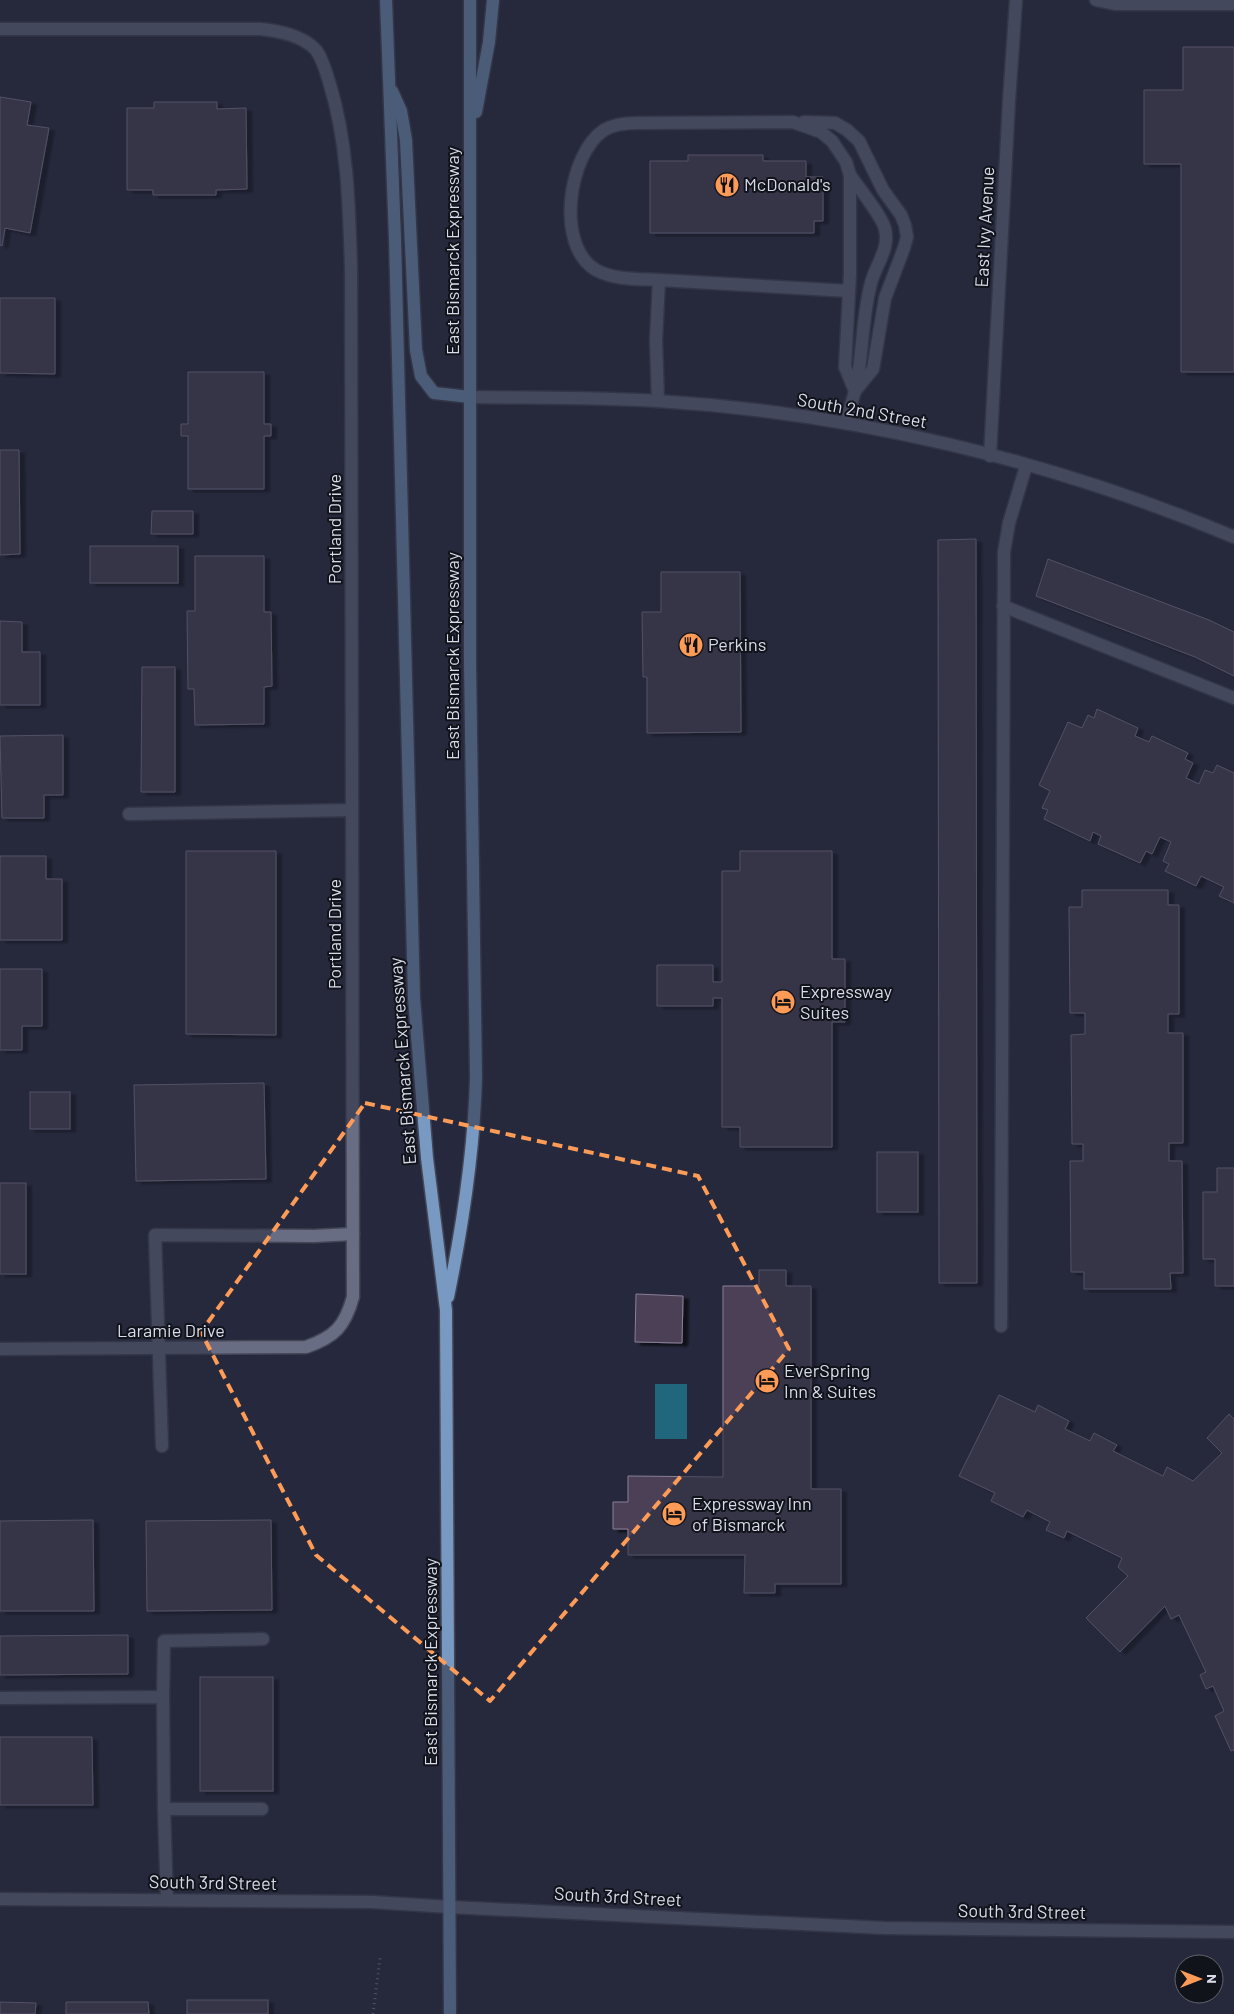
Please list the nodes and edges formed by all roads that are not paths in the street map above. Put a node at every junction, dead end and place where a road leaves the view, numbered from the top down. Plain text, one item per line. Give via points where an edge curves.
1 (386, 0) edge
2 (470, 0) edge
3 (493, 0) edge
4 (1016, 0) edge
5 (1096, 0) edge
6 (1234, 4) edge
7 (0, 29) edge
8 (390, 86) junction
9 (793, 122) junction
10 (471, 136) junction
11 (850, 175) junction
12 (660, 280) junction
13 (849, 291) junction
14 (856, 390) junction
15 (470, 397) junction
16 (658, 401) junction
17 (846, 422) junction
18 (990, 456) junction
19 (1026, 466) junction
20 (1234, 537) edge
21 (1003, 606) junction
22 (1234, 698) edge
23 (352, 810) junction
24 (129, 814) dead end
25 (353, 1234) junction
26 (446, 1310) junction
27 (1002, 1326) dead end
28 (338, 1330) joint
29 (0, 1349) edge
30 (160, 1349) junction
31 (162, 1446) dead end
32 (263, 1639) dead end
33 (163, 1697) junction
34 (0, 1698) edge
35 (164, 1809) junction
36 (262, 1809) dead end
37 (0, 1899) edge
38 (167, 1900) junction
39 (450, 1907) junction
40 (1234, 1932) edge
41 (450, 2014) edge

1 - 8 main road, East Bismarck Expressway
2 - 10 main road, East Bismarck Expressway
3 - 10 main road via 489,42
4 - 18 street, East Ivy Avenue
5 - 6 street via 1115,4
7 - 23 street, Portland Drive via 281,31 316,50 326,72 340,129 350,217
8 - 15 main road via 401,110 406,140 416,350 421,376 434,393
8 - 26 main road, East Bismarck Expressway via 414,998 427,1158
9 - 11 street via 814,129 832,141 846,162
9 - 12 street via 620,124 604,130 593,140 582,156 572,195 572,230 576,247 585,261 611,276
9 - 14 street via 835,123 859,141 905,225 904,248 885,298 873,368
10 - 15 main road, East Bismarck Expressway
11 - 13 street
11 - 14 street via 885,226 887,237 868,292
12 - 13 street
12 - 16 street via 656,340
13 - 14 street via 845,367
14 - 17 street
15 - 16 street, South 2nd Street
15 - 26 main road, East Bismarck Expressway via 476,1077 462,1230
16 - 17 street, South 2nd Street
17 - 18 street, South 2nd Street
18 - 19 street, South 2nd Street
19 - 20 street, South 2nd Street via 1152,504
19 - 21 street via 1004,552
21 - 22 street
21 - 27 street
23 - 24 street
23 - 25 street, Portland Drive
25 - 28 street, Portland Drive via 353,1297 348,1316
25 - 30 street via 155,1235
26 - 39 main road, East Bismarck Expressway
28 - 30 street, Laramie Drive via 323,1341 306,1347
29 - 30 street, Laramie Drive
30 - 31 street
32 - 33 street via 164,1641
33 - 34 street
33 - 35 street
35 - 36 street
35 - 38 street
37 - 38 street, South 3rd Street
38 - 39 street, South 3rd Street via 372,1902
39 - 40 street, South 3rd Street via 885,1928
39 - 41 main road, East Bismarck Expressway

